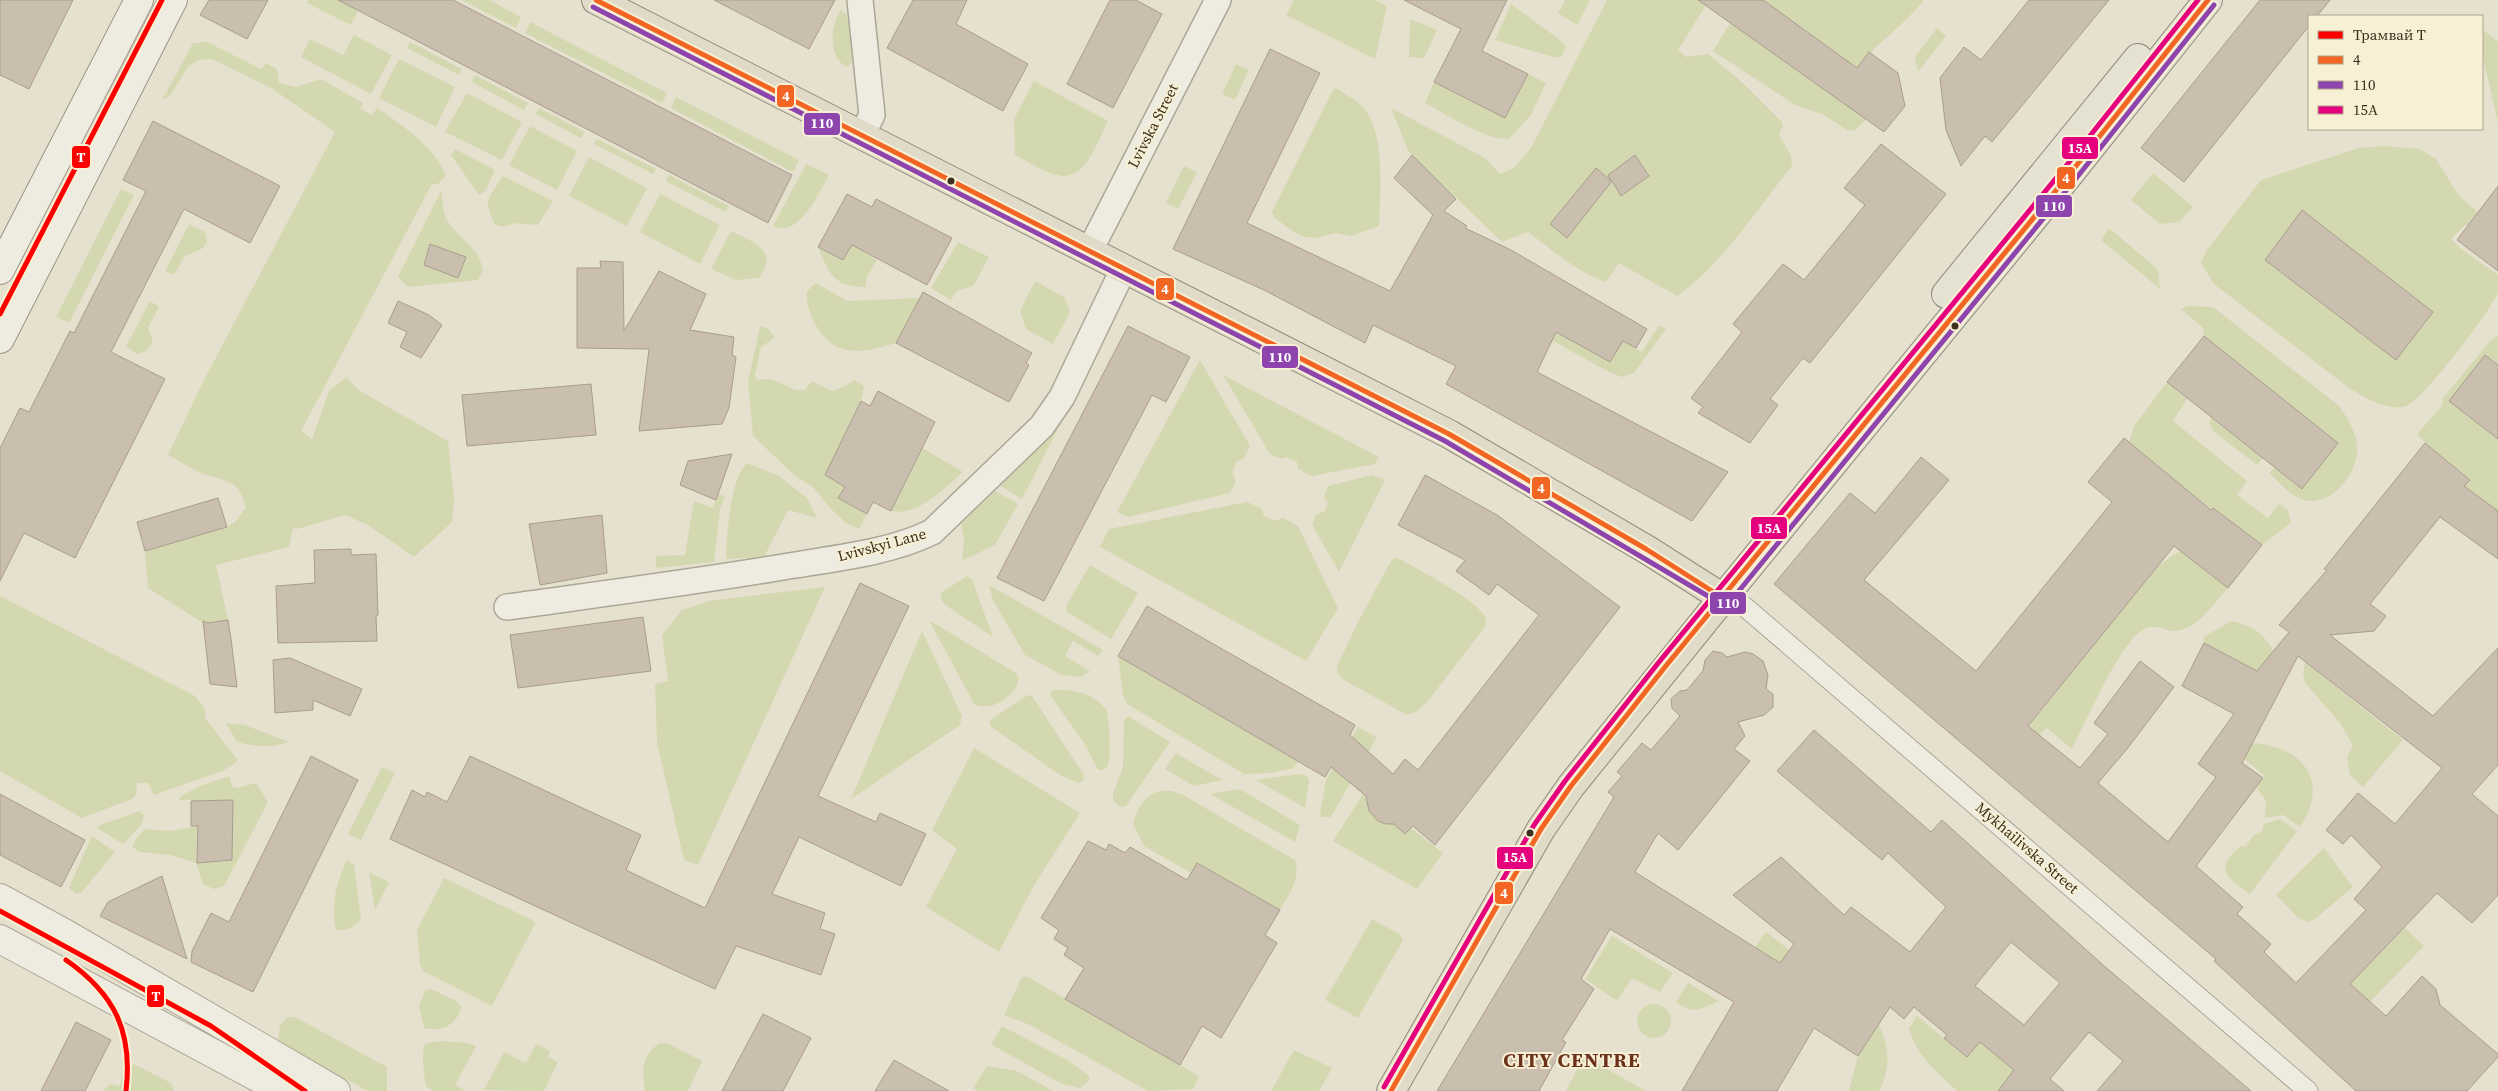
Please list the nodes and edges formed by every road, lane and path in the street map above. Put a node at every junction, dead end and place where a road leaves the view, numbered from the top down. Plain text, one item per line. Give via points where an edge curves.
1 (139, 0) edge
2 (173, 0) edge
3 (596, 0) edge
4 (860, 0) edge
5 (1218, 0) edge
6 (2184, 0) edge
7 (2208, 0) edge
8 (862, 134) junction
9 (1089, 252) junction
10 (0, 270) edge
11 (1123, 270) junction
12 (0, 339) edge
13 (1726, 598) junction
14 (507, 607) dead end
15 (0, 898) edge
16 (0, 938) edge
17 (283, 1091) edge
18 (336, 1091) edge
19 (1371, 1091) edge
20 (1391, 1091) edge
21 (2308, 1091) edge

1 - 10 street
2 - 12 street
3 - 8 highway
4 - 8 street via 872,114
5 - 9 street, Lvivska Street
6 - 13 main road
7 - 13 main road
8 - 9 highway
9 - 11 highway
11 - 13 highway via 1449,434
11 - 14 street, Lvivskyi Lane via 1062,397 1042,426 932,532 861,554 720,578
13 - 19 highway via 1559,775 1520,832 1461,931
13 - 20 highway via 1589,764 1541,829
13 - 21 street, Mykhailivska Street
15 - 18 street
16 - 17 street

